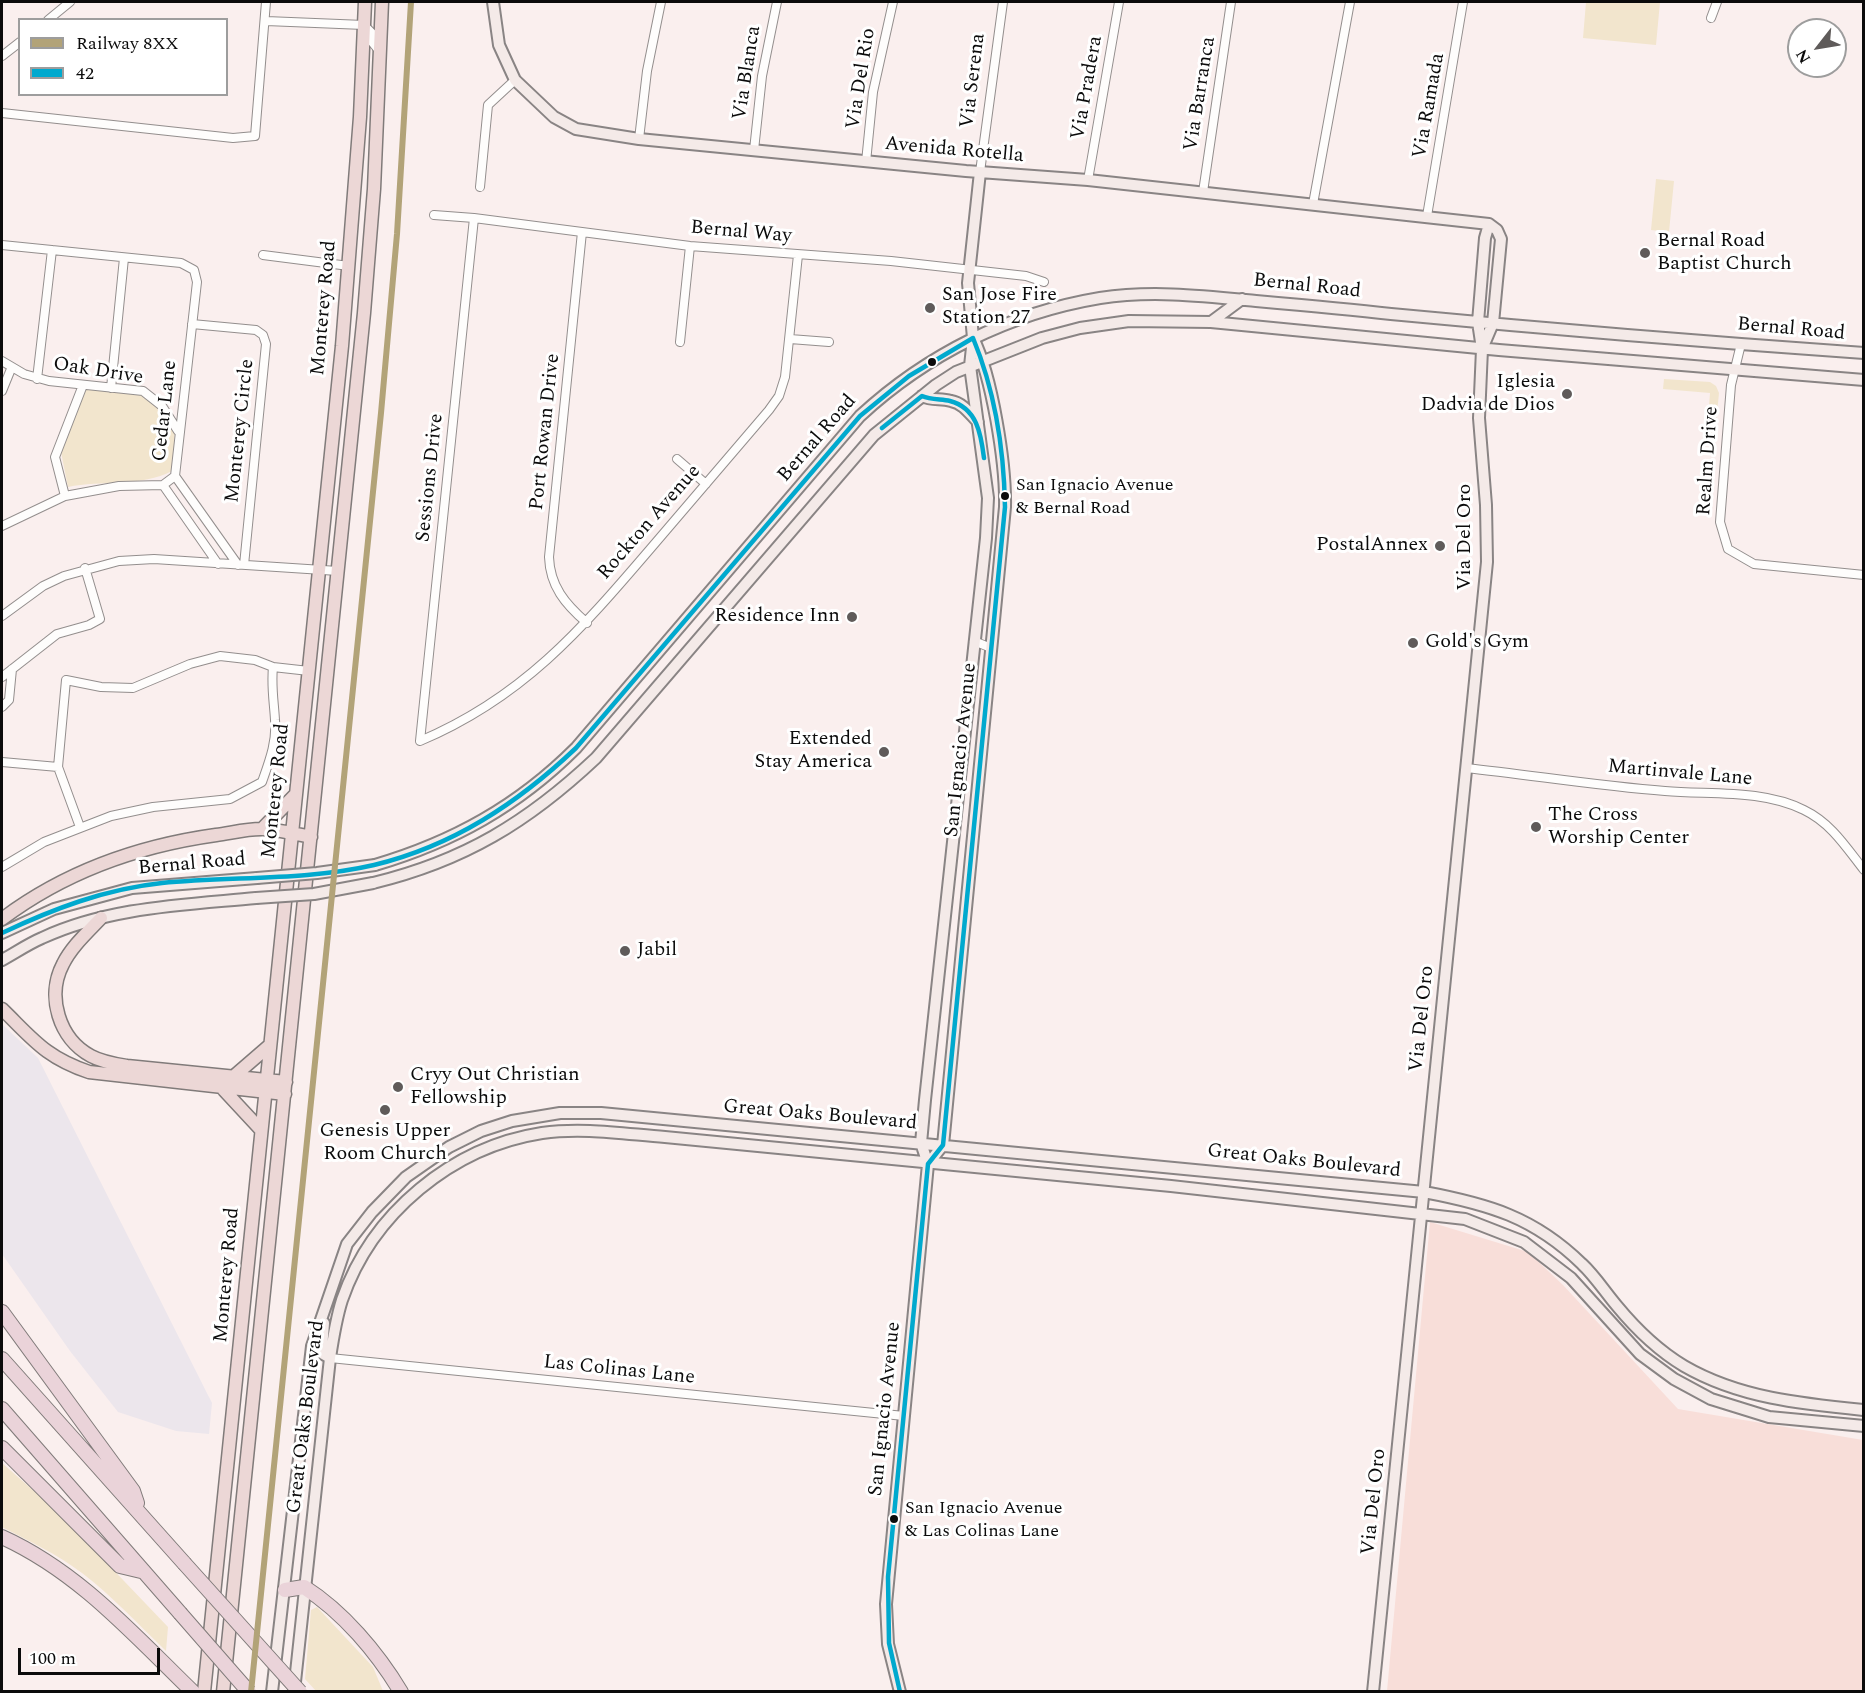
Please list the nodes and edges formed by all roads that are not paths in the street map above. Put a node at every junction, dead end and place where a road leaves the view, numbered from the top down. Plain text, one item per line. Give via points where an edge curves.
1 (70, 2) edge
2 (266, 2) edge
3 (365, 2) edge
4 (382, 2) edge
5 (494, 2) edge
6 (660, 2) edge
7 (777, 2) edge
8 (893, 2) edge
9 (1002, 2) edge
10 (1119, 2) edge
11 (1231, 2) edge
12 (1350, 2) edge
13 (1462, 2) edge
14 (1717, 2) edge
15 (50, 18) edge
16 (1711, 18) dead end
17 (266, 21) junction
18 (364, 25) junction
19 (18, 44) edge
20 (381, 52) junction
21 (2, 56) edge
22 (515, 80) junction
23 (2, 113) edge
24 (639, 139) junction
25 (754, 150) junction
26 (867, 162) junction
27 (981, 172) junction
28 (1088, 180) junction
29 (480, 187) dead end
30 (1203, 192) junction
31 (1312, 204) junction
32 (434, 215) dead end
33 (1427, 216) junction
34 (474, 218) junction
35 (1489, 224) junction
36 (582, 232) junction
37 (2, 245) edge
38 (690, 246) junction
39 (52, 250) junction
40 (263, 255) dead end
41 (798, 255) junction
42 (124, 258) junction
43 (349, 266) junction
44 (968, 271) junction
45 (1044, 282) dead end
46 (1242, 299) junction
47 (1210, 322) junction
48 (1478, 322) junction
49 (1493, 323) junction
50 (192, 324) junction
51 (973, 338) junction
52 (790, 339) junction
53 (680, 342) dead end
54 (829, 342) dead end
55 (1741, 344) junction
56 (1482, 349) junction
57 (1863, 354) edge
58 (2, 361) edge
59 (984, 361) junction
60 (970, 366) junction
61 (11, 369) junction
62 (1734, 369) junction
63 (37, 379) junction
64 (1863, 380) edge
65 (83, 385) junction
66 (111, 388) junction
67 (2, 391) edge
68 (922, 396) junction
69 (978, 423) junction
70 (178, 431) junction
71 (677, 459) dead end
72 (175, 476) junction
73 (706, 484) junction
74 (163, 485) junction
75 (65, 496) junction
76 (2, 526) edge
77 (218, 564) junction
78 (241, 565) junction
79 (85, 568) junction
80 (320, 570) junction
81 (338, 571) junction
82 (1863, 575) edge
83 (2, 616) edge
84 (587, 623) junction
85 (974, 641) junction
86 (991, 648) junction
87 (273, 667) junction
88 (12, 669) junction
89 (309, 671) junction
90 (2, 677) edge
91 (2, 707) edge
92 (420, 741) joint
93 (2, 762) edge
94 (58, 767) junction
95 (1466, 768) junction
96 (297, 793) junction
97 (80, 828) junction
98 (262, 829) junction
99 (293, 833) junction
100 (311, 837) junction
101 (2, 867) edge
102 (1863, 870) edge
103 (101, 918) junction
104 (2, 919) edge
105 (2, 933) edge
106 (2, 960) edge
107 (2, 1001) edge
108 (5, 1012) edge
109 (270, 1045) junction
110 (233, 1077) junction
111 (266, 1086) junction
112 (222, 1088) junction
113 (285, 1088) junction
114 (704, 1124) junction
115 (261, 1130) junction
116 (702, 1141) junction
117 (921, 1143) junction
118 (943, 1145) junction
119 (928, 1164) junction
120 (1180, 1168) junction
121 (1171, 1186) junction
122 (1424, 1192) junction
123 (1422, 1214) junction
124 (2, 1312) edge
125 (321, 1317) junction
126 (330, 1358) junction
127 (2, 1359) edge
128 (2, 1409) edge
129 (1863, 1410) edge
130 (904, 1416) junction
131 (1863, 1426) edge
132 (2, 1448) edge
133 (142, 1516) junction
134 (2, 1537) edge
135 (141, 1571) junction
136 (304, 1587) junction
137 (285, 1590) junction
138 (193, 1692) edge
139 (204, 1692) edge
140 (223, 1692) edge
141 (249, 1692) edge
142 (272, 1692) edge
143 (294, 1692) edge
144 (300, 1692) edge
145 (401, 1692) edge
146 (900, 1692) edge
147 (1373, 1692) edge

1 - 15 street
2 - 17 street
3 - 18 main road, Monterey Road
4 - 20 main road, Monterey Road
5 - 22 main road, Avenida Rotella via 499,45
6 - 24 street
7 - 25 street, Via Blanca via 762,76
8 - 26 street, Via Del Rio via 873,92
9 - 27 street, Via Serena
10 - 28 street, Via Pradera
11 - 30 street, Via Barranca
12 - 31 street
13 - 33 street, Via Ramada
14 - 16 street
17 - 18 street
17 - 23 street via 255,136 233,138
18 - 20 street
18 - 43 main road, Monterey Road
19 - 21 street
20 - 81 main road, Monterey Road via 366,292
22 - 24 main road, Avenida Rotella via 554,117 576,129
22 - 29 street via 488,105
24 - 25 main road, Avenida Rotella
25 - 26 main road, Avenida Rotella
26 - 27 main road, Avenida Rotella
27 - 28 main road, Avenida Rotella
27 - 44 main road, Via Serena
28 - 30 main road, Avenida Rotella
30 - 31 main road, Avenida Rotella
31 - 33 main road, Avenida Rotella
32 - 34 street, Bernal Way
33 - 35 main road, Avenida Rotella
34 - 36 street, Bernal Way
34 - 92 street, Sessions Drive
35 - 48 main road, Via Del Oro
35 - 49 main road, Via Del Oro via 1501,239
36 - 38 street, Bernal Way
36 - 84 street, Port Rowan Drive via 549,557 558,594
37 - 39 street
38 - 41 street, Bernal Way
38 - 53 street
39 - 42 street
39 - 63 street
40 - 43 street
41 - 44 street, Bernal Way
41 - 52 street, Rockton Avenue
42 - 50 street via 181,263 194,270 197,282
42 - 66 street
43 - 80 main road, Monterey Road
44 - 45 street, Bernal Way via 1026,276
44 - 51 main road, San Ignacio Avenue
46 - 47 main road
46 - 48 main road, Bernal Road
46 - 51 main road, Bernal Road via 1182,294 1113,296 1041,312
47 - 56 main road, Bernal Road
47 - 59 main road, Bernal Road via 1150,320 1089,327 1042,339
48 - 49 main road, Bernal Road
48 - 56 main road, Via Del Oro
49 - 55 main road, Bernal Road
49 - 56 main road, Via Del Oro
50 - 70 street, Cedar Lane
50 - 78 street, Monterey Circle via 256,330 266,344
51 - 59 main road, San Ignacio Avenue
51 - 60 main road, San Ignacio Avenue
51 - 105 main road, Bernal Road, bridge via 909,376 861,416 591,730 542,780 502,809 428,848 375,865 132,888 54,909
52 - 54 street
52 - 73 street, Rockton Avenue via 779,396
55 - 57 main road, Bernal Road
55 - 62 street, Realm Drive
56 - 62 main road, Bernal Road
56 - 95 main road, Via Del Oro via 1479,418 1488,539
58 - 61 street, Oak Drive
59 - 60 main road, Bernal Road
59 - 86 main road, San Ignacio Avenue via 1005,498
60 - 68 main road, Bernal Road
60 - 69 main road, San Ignacio Avenue
61 - 63 street, Oak Drive
61 - 67 street
62 - 64 main road, Bernal Road
62 - 82 street, Realm Drive via 1720,522 1728,549 1754,564
63 - 65 street, Oak Drive
65 - 66 street, Oak Drive
65 - 75 street via 55,457
66 - 70 street, Oak Drive via 143,391 162,406
68 - 69 main road via 963,406
68 - 103 main road, Bernal Road, bridge via 854,456 596,758 518,823 484,843 416,872 373,883 314,894 152,907
69 - 85 main road, San Ignacio Avenue via 988,498
70 - 72 street, Cedar Lane
71 - 73 street
72 - 74 street, Cedar Lane
72 - 78 street
73 - 84 street, Rockton Avenue
74 - 75 street, Cedar Lane via 119,486
74 - 77 street
75 - 76 street, Cedar Lane
77 - 78 street
77 - 79 street via 137,559
78 - 80 street
79 - 83 street via 43,586
79 - 88 street via 100,619 57,634
80 - 81 street
80 - 89 main road, Monterey Road
81 - 100 main road, Monterey Road
84 - 92 street, Rockton Avenue via 507,695
85 - 86 street
85 - 117 main road, San Ignacio Avenue
86 - 118 main road, San Ignacio Avenue
87 - 89 street
87 - 94 street via 255,660 220,656 133,688 66,680
87 - 97 street via 274,748 262,782 230,799 153,807
88 - 90 street
88 - 91 street via 9,700
89 - 96 main road, Monterey Road
93 - 94 street
94 - 97 street
95 - 102 street, Martinvale Lane via 1776,800 1826,822
95 - 122 main road, Via Del Oro
96 - 98 main road
96 - 99 main road, Monterey Road
97 - 101 street via 44,842
98 - 99 main road
98 - 104 main road via 173,842 112,859 49,887
99 - 100 main road
99 - 109 main road, Monterey Road
100 - 113 main road, Monterey Road
103 - 106 main road, Bernal Road via 41,938
103 - 110 main road via 69,954 56,981 59,1017 72,1041 91,1056 109,1062
107 - 108 main road
108 - 112 main road via 48,1053 89,1072
109 - 110 main road
109 - 111 main road, Monterey Road
110 - 111 main road
111 - 112 main road
111 - 113 main road
111 - 115 main road, Monterey Road
112 - 115 main road
113 - 140 main road, Monterey Road
114 - 116 main road
114 - 117 main road, Great Oaks Boulevard
114 - 125 main road, Great Oaks Boulevard via 601,1113 560,1113 492,1127 449,1147 406,1177 347,1244
115 - 139 main road, Monterey Road
116 - 119 main road, Great Oaks Boulevard
116 - 126 main road, Great Oaks Boulevard via 596,1131 543,1133 496,1145 458,1163 406,1200 376,1234 342,1299
117 - 118 main road, Great Oaks Boulevard
117 - 119 main road, San Ignacio Avenue
118 - 119 main road
118 - 120 main road, Great Oaks Boulevard
119 - 121 main road, Great Oaks Boulevard
119 - 130 main road, San Ignacio Avenue
120 - 121 main road
120 - 122 main road, Great Oaks Boulevard
121 - 123 main road, Great Oaks Boulevard
122 - 123 main road, Via Del Oro
122 - 129 main road, Great Oaks Boulevard via 1469,1200 1510,1213 1535,1227 1583,1264 1618,1308 1663,1352 1718,1384 1773,1399
123 - 131 main road, Great Oaks Boulevard via 1465,1219 1524,1242 1571,1278 1640,1354 1711,1399 1769,1417
123 - 147 main road, Via Del Oro
124 - 133 highway via 133,1491
125 - 126 main road via 325,1325 322,1350
125 - 137 main road, Great Oaks Boulevard via 312,1346
126 - 130 street, Las Colinas Lane
126 - 136 main road, Great Oaks Boulevard
127 - 133 highway
128 - 135 highway
130 - 146 main road, San Ignacio Avenue via 886,1604 888,1644
132 - 135 highway via 120,1566
133 - 144 highway, bridge
134 - 138 highway via 78,1583
135 - 141 highway, bridge
136 - 137 highway
136 - 143 main road, Great Oaks Boulevard
136 - 145 highway via 354,1630
137 - 142 main road, Great Oaks Boulevard

